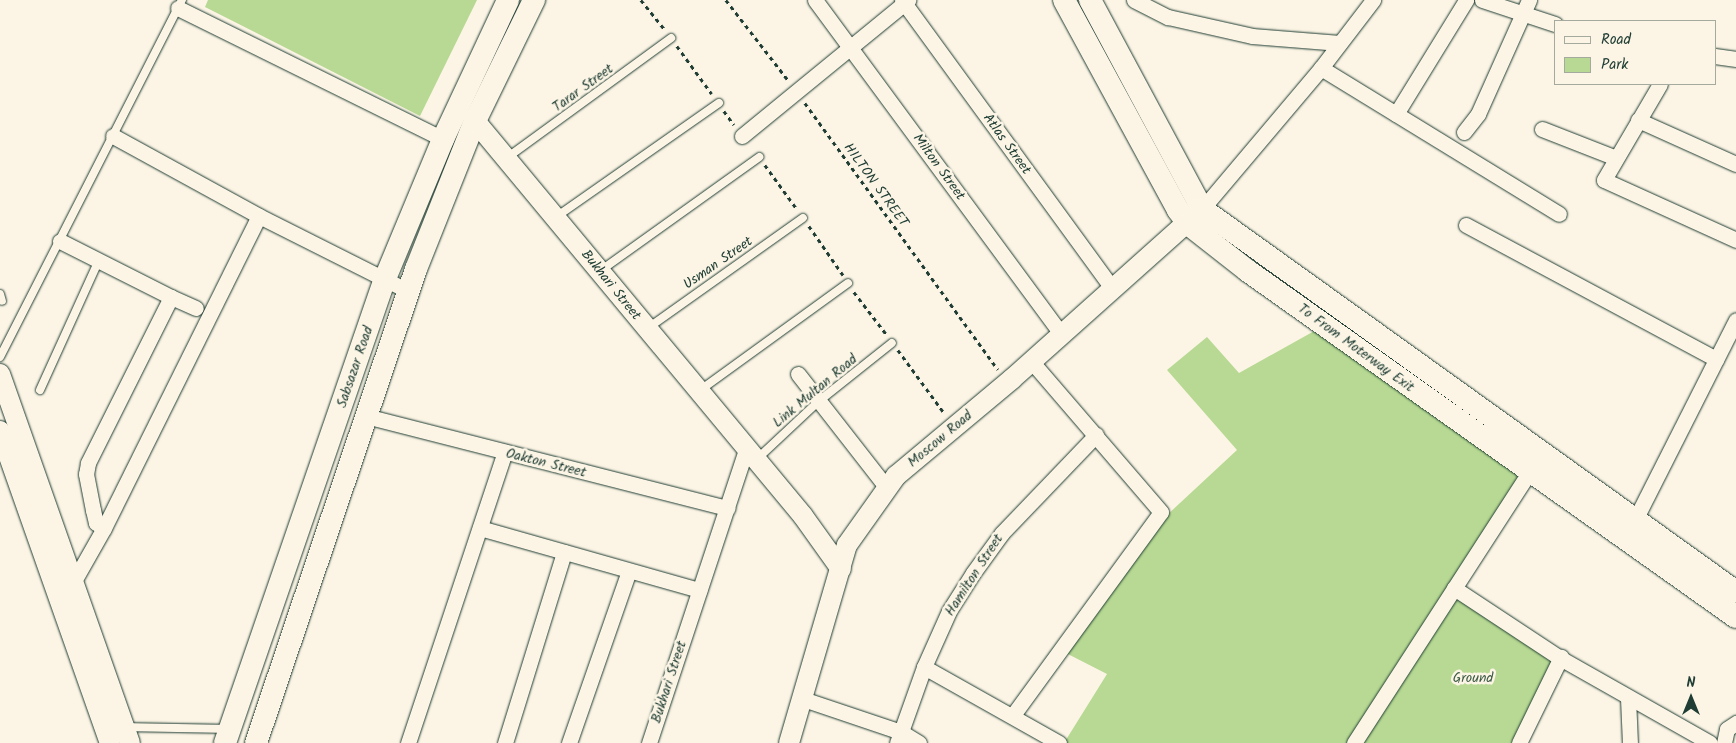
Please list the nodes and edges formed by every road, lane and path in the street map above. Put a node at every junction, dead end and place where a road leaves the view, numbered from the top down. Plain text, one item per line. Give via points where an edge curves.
1 (508, 0) edge
2 (534, 0) edge
3 (726, 0) edge
4 (815, 0) edge
5 (1064, 0) edge
6 (1090, 0) edge
7 (1134, 0) edge
8 (1374, 0) edge
9 (1466, 0) edge
10 (1482, 0) edge
11 (905, 1) edge
12 (180, 4) edge
13 (1526, 7) edge
14 (1554, 23) edge
15 (671, 38) dead end
16 (1340, 43) junction
17 (851, 47) junction
18 (1716, 56) edge
19 (1736, 59) edge
20 (1320, 68) junction
21 (1659, 85) edge
22 (797, 92) junction
23 (718, 103) dead end
24 (1396, 114) junction
25 (1638, 120) junction
26 (475, 121) junction
27 (1542, 129) dead end
28 (1464, 132) dead end
29 (113, 136) junction
30 (742, 136) dead end
31 (443, 140) junction
32 (508, 157) junction
33 (759, 157) dead end
34 (1616, 158) junction
35 (1736, 164) edge
36 (1559, 214) dead end
37 (260, 216) junction
38 (1195, 216) junction
39 (556, 217) junction
40 (803, 218) dead end
41 (1466, 225) dead end
42 (1736, 240) edge
43 (60, 241) junction
44 (98, 262) junction
45 (600, 271) junction
46 (384, 281) junction
47 (848, 283) dead end
48 (1113, 289) junction
49 (408, 291) junction
50 (172, 297) junction
51 (196, 308) dead end
52 (1736, 320) edge
53 (647, 329) junction
54 (1062, 335) junction
55 (1732, 338) edge
56 (892, 343) dead end
57 (0, 357) edge
58 (1716, 359) junction
59 (1032, 362) junction
60 (0, 374) edge
61 (798, 374) dead end
62 (1008, 383) junction
63 (40, 390) dead end
64 (698, 392) junction
65 (819, 401) junction
66 (366, 416) junction
67 (0, 431) edge
68 (1096, 436) junction
69 (505, 452) junction
70 (751, 455) junction
71 (1529, 472) junction
72 (888, 488) junction
73 (727, 508) junction
74 (1634, 522) junction
75 (104, 528) junction
76 (480, 528) junction
77 (564, 552) junction
78 (840, 569) junction
79 (629, 570) junction
80 (1454, 588) junction
81 (699, 590) junction
82 (67, 591) junction
83 (1736, 592) edge
84 (1736, 617) edge
85 (1561, 658) junction
86 (924, 667) junction
87 (1628, 698) junction
88 (803, 699) junction
89 (1013, 715) junction
90 (1736, 723) edge
91 (228, 736) edge
92 (118, 737) edge
93 (899, 738) edge
94 (256, 743) edge
95 (408, 743) edge
96 (505, 743) edge
97 (569, 743) edge
98 (649, 743) edge
99 (789, 743) edge
100 (920, 743) edge
101 (1059, 743) edge
102 (1354, 743) edge
103 (1519, 743) edge
104 (1630, 743) edge
105 (1710, 743) edge
106 (1724, 743) edge

1 - 31 main road, Sabsazar Road
2 - 26 main road, Sabsazar Road
3 - 22 path, HILTON STREET
4 - 17 street, Milton Street
5 - 38 main road, To From Moterway Exit via 1178,210
6 - 38 main road, To From Moterway Exit
7 - 16 street via 1168,17 1252,36
8 - 16 street
9 - 24 street
10 - 13 street
11 - 17 street
11 - 48 street, Atlas Street
12 - 29 lane
12 - 31 street
13 - 14 street
13 - 28 street via 1478,114
15 - 32 lane, Tarar Street
16 - 20 street
17 - 22 street
17 - 54 street, Milton Street
18 - 19 street
20 - 24 street
20 - 38 street
21 - 25 street
22 - 30 street
22 - 62 path, HILTON STREET
23 - 39 lane
24 - 36 street
25 - 34 street
25 - 35 street
26 - 32 street, Bukhari Street
26 - 49 main road, Sabsazar Road
27 - 34 street
29 - 37 street
29 - 43 lane
31 - 46 main road, Sabsazar Road
32 - 39 street, Bukhari Street
33 - 45 lane
34 - 42 street via 1604,180
37 - 46 street
37 - 75 street
38 - 48 street, Moscow Road
38 - 71 main road, To From Moterway Exit via 1248,271
38 - 74 main road, To From Moterway Exit
39 - 45 street, Bukhari Street
40 - 53 lane, Usman Street
41 - 58 street
43 - 44 street
43 - 57 lane
44 - 50 street
44 - 63 lane
45 - 53 street, Bukhari Street
46 - 49 street
46 - 91 main road, Sabsazar Road
47 - 64 lane
48 - 54 street, Moscow Road
49 - 66 main road, Sabsazar Road
50 - 51 street
50 - 75 street via 88,463 86,474 96,523
52 - 55 street
53 - 64 street, Bukhari Street
54 - 59 street, Moscow Road
55 - 58 street
56 - 65 lane, Link Multan Road
58 - 74 street
59 - 62 street, Moscow Road
59 - 68 street
60 - 82 street
61 - 65 street
62 - 72 street, Moscow Road via 896,476
64 - 70 street, Bukhari Street
65 - 70 lane, Link Multan Road
65 - 72 street
66 - 69 street, Oakton Street
66 - 94 main road, Sabsazar Road
67 - 82 street
68 - 86 street, Hamilton Street via 1002,533 949,611
68 - 89 street via 1161,512
69 - 73 street, Oakton Street
69 - 76 street
70 - 73 street, Bukhari Street
70 - 78 street, Bukhari Street via 803,516
71 - 80 street
71 - 84 main road, To From Moterway Exit
72 - 78 street, Moscow Road via 847,545
73 - 81 street, Bukhari Street
74 - 83 main road, To From Moterway Exit
75 - 82 street
76 - 77 street
76 - 95 street
77 - 79 street
77 - 96 street
78 - 88 street, Moscow Road
79 - 81 street
79 - 97 street
80 - 85 street
80 - 102 street
81 - 98 street, Bukhari Street
82 - 92 street
85 - 87 street
85 - 103 street
86 - 89 street
86 - 93 street, Hamilton Street
87 - 104 street
87 - 105 street
88 - 93 street
88 - 99 street, Moscow Road
89 - 101 street
90 - 106 street via 1727,730
91 - 92 lane
93 - 100 street

